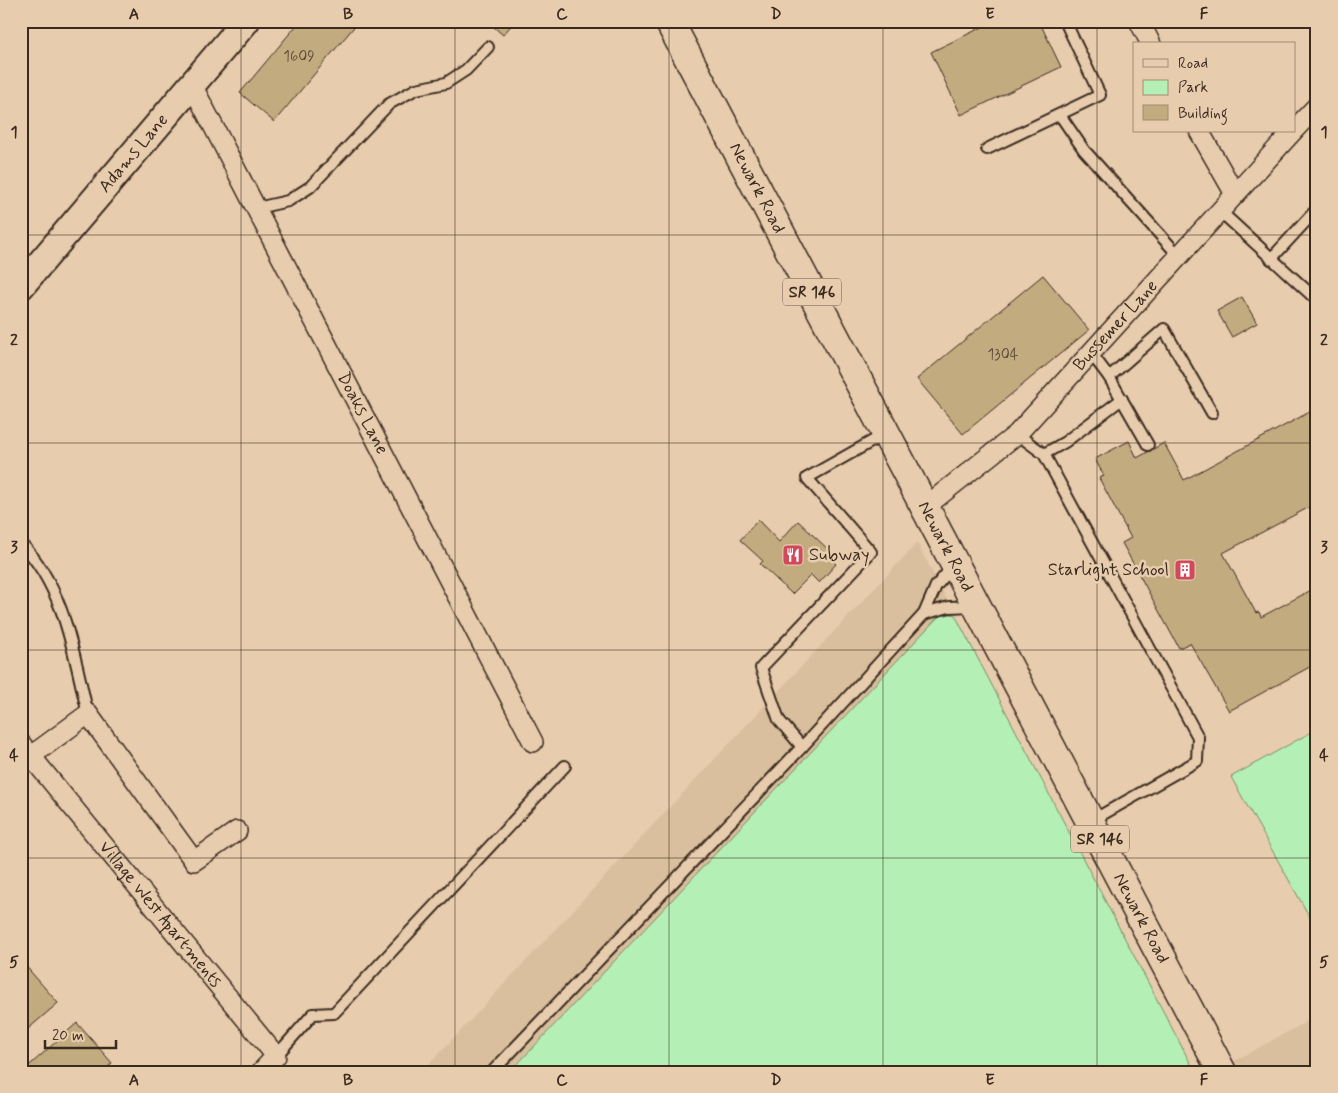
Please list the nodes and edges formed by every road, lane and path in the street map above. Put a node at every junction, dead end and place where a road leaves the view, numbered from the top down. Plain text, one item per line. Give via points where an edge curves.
1 (246, 21) edge
2 (669, 21) edge
3 (1065, 21) edge
4 (1139, 21) edge
5 (1150, 42) edge
6 (488, 47) dead end
7 (192, 85) junction
8 (1317, 106) edge
9 (1060, 115) junction
10 (1296, 129) edge
11 (1201, 132) edge
12 (1293, 132) edge
13 (987, 149) dead end
14 (1235, 194) junction
15 (257, 208) junction
16 (1317, 209) edge
17 (1220, 211) junction
18 (1179, 256) junction
19 (1271, 259) junction
20 (21, 286) edge
21 (1317, 300) edge
22 (1091, 353) junction
23 (1109, 377) junction
24 (1122, 399) junction
25 (1212, 413) dead end
26 (886, 433) junction
27 (1016, 434) junction
28 (1148, 446) dead end
29 (1044, 454) junction
30 (925, 507) junction
31 (21, 543) edge
32 (955, 563) junction
33 (978, 606) junction
34 (924, 614) junction
35 (88, 714) junction
36 (533, 742) dead end
37 (802, 747) junction
38 (26, 750) edge
39 (565, 766) dead end
40 (1091, 822) junction
41 (237, 830) dead end
42 (276, 1056) junction
43 (261, 1072) edge
44 (492, 1072) edge
45 (1222, 1072) edge

1 - 7 street, Adams Lane
2 - 26 main road, Newark Road / SR 146
3 - 9 lane via 1100,95
4 - 5 street
6 - 15 lane via 466,70 446,83 416,89 389,104 310,187 288,202
7 - 15 street, Doaks Lane
7 - 20 street, Adams Lane
8 - 10 street, Bussemer Lane
9 - 13 lane
9 - 18 lane via 1084,150
11 - 14 street
12 - 14 street, Bussemer Lane
14 - 17 street, Bussemer Lane
15 - 36 street, Doaks Lane
16 - 19 lane
17 - 18 street, Bussemer Lane
17 - 19 lane
18 - 22 street, Bussemer Lane
19 - 21 lane
22 - 23 lane
22 - 27 street, Bussemer Lane
23 - 24 lane
23 - 25 lane via 1164,329
24 - 28 lane
24 - 29 lane
26 - 30 main road, Newark Road / SR 146
26 - 37 lane via 807,478 871,552 761,668 779,720
27 - 29 lane
27 - 30 street, Bussemer Lane
29 - 40 lane via 1198,737 1197,761
30 - 32 main road, Newark Road / SR 146
31 - 35 lane via 37,560 56,594 68,627
32 - 33 main road, Newark Road / SR 146
32 - 34 lane via 936,586
33 - 34 lane via 949,607
33 - 40 main road, Newark Road / SR 146
34 - 37 lane
35 - 38 street, Village West Apartments
35 - 41 street via 194,861
37 - 44 lane
38 - 42 street, Village West Apartments
39 - 42 lane via 334,1013 312,1014
40 - 45 main road, Newark Road / SR 146
42 - 43 street

